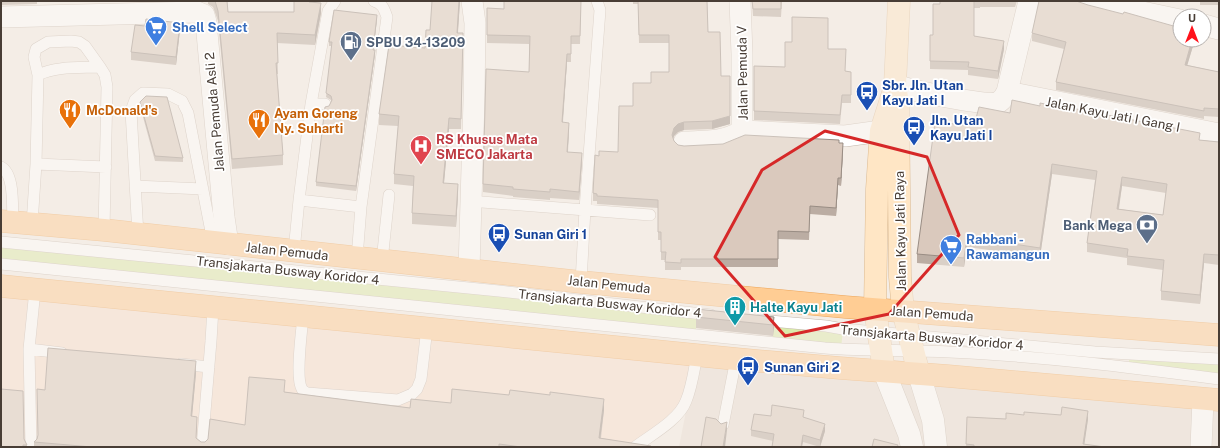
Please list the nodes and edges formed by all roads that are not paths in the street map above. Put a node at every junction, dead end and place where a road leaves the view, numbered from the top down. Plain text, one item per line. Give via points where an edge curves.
1 (335, 1) edge
2 (374, 1) edge
3 (472, 1) edge
4 (597, 1) edge
5 (740, 1) edge
6 (899, 1) edge
7 (1029, 1) edge
8 (1090, 1) edge
9 (1, 17) edge
10 (1172, 18) edge
11 (100, 67) junction
12 (38, 75) junction
13 (895, 85) junction
14 (1007, 92) junction
15 (311, 104) junction
16 (326, 104) dead end
17 (742, 131) junction
18 (881, 131) junction
19 (1219, 134) edge
20 (684, 142) dead end
21 (36, 164) junction
22 (1, 167) edge
23 (106, 167) junction
24 (135, 186) junction
25 (203, 188) junction
26 (389, 194) dead end
27 (299, 200) junction
28 (482, 202) dead end
29 (361, 207) junction
30 (585, 209) junction
31 (650, 215) dead end
32 (15, 222) edge
33 (104, 230) junction
34 (138, 234) junction
35 (1, 242) edge
36 (220, 243) junction
37 (294, 251) junction
38 (357, 258) junction
39 (382, 261) junction
40 (1, 264) edge
41 (469, 270) junction
42 (581, 282) junction
43 (1, 286) edge
44 (35, 290) junction
45 (213, 308) junction
46 (875, 309) junction
47 (903, 311) junction
48 (719, 315) edge
49 (303, 316) junction
50 (749, 319) edge
51 (427, 328) junction
52 (1219, 335) edge
53 (911, 343) junction
54 (29, 349) junction
55 (881, 351) junction
56 (76, 354) edge
57 (697, 355) junction
58 (736, 359) junction
59 (1219, 359) edge
60 (170, 363) edge
61 (209, 367) junction
62 (919, 374) junction
63 (1219, 379) edge
64 (1211, 400) edge
65 (723, 425) edge
66 (31, 447) edge
67 (202, 447) edge
68 (635, 447) edge
69 (912, 447) edge
70 (936, 447) edge
71 (1201, 447) edge

1 - 15 lane via 328,11
2 - 29 lane via 380,3 387,17 371,109
3 - 41 street via 475,54
4 - 30 lane via 600,10
5 - 17 street, Jalan Pemuda V
6 - 13 main road, Jalan Kayu Jati Raya
7 - 14 street
8 - 10 street
9 - 36 street, Jalan Pemuda Asli 2 via 196,12 204,14 224,217
11 - 12 lane via 60,69
11 - 12 lane via 85,46 79,42 48,42 36,49 34,57
11 - 23 lane via 107,87
12 - 21 lane
13 - 14 street via 918,92 985,102 999,102
13 - 18 main road, Jalan Kayu Jati Raya
13 - 47 main road, Jalan Kayu Jati Raya via 898,104 899,270
14 - 19 street, Jalan Kayu Jati I Gang I
15 - 16 lane
15 - 27 lane
17 - 18 street via 845,136
17 - 20 street, Jalan Pemuda V via 724,140
18 - 46 main road, Jalan Kayu Jati Raya via 877,188
21 - 23 lane
21 - 32 lane
22 - 32 lane via 10,178
23 - 33 lane
24 - 25 lane
24 - 25 lane via 131,111 135,100 144,93 168,94 182,101 188,113
24 - 34 lane
25 - 36 lane
26 - 39 lane
27 - 29 lane
27 - 37 lane
28 - 30 lane
29 - 38 lane
30 - 31 lane
30 - 42 lane
32 - 33 main road, Jalan Pemuda
33 - 34 main road, Jalan Pemuda
34 - 36 main road, Jalan Pemuda
35 - 48 lane, Transjakarta Busway Koridor 4
36 - 37 main road, Jalan Pemuda
37 - 38 main road, Jalan Pemuda
38 - 39 main road, Jalan Pemuda
39 - 41 main road, Jalan Pemuda
40 - 55 lane, Transjakarta Busway Koridor 4 via 825,348
41 - 42 main road, Jalan Pemuda
42 - 46 main road, Jalan Pemuda
43 - 44 main road
44 - 45 main road
44 - 54 lane
45 - 49 main road
45 - 61 lane
46 - 47 main road, Jalan Pemuda
46 - 55 main road, Jalan Kayu Jati Raya
47 - 52 main road, Jalan Pemuda
47 - 53 main road, Jalan Kayu Jati Raya
49 - 51 main road
49 - 51 lane via 300,382 302,389 307,393 398,400 412,394 421,379
50 - 55 lane, Transjakarta Busway Koridor 4
51 - 57 main road
53 - 55 lane, Transjakarta Busway Koridor 4
53 - 55 lane, Transjakarta Busway Koridor 4
53 - 59 lane, Transjakarta Busway Koridor 4
53 - 62 main road, Jalan Kayu Jati Raya
53 - 63 lane, Transjakarta Busway Koridor 4 via 1012,356 1109,364
54 - 56 lane
54 - 66 lane
55 - 58 main road
55 - 62 main road
55 - 69 street
57 - 58 main road
57 - 68 lane via 686,402 674,418
58 - 65 lane
60 - 61 lane
61 - 67 lane
62 - 64 main road
62 - 70 street via 933,420
64 - 71 street

